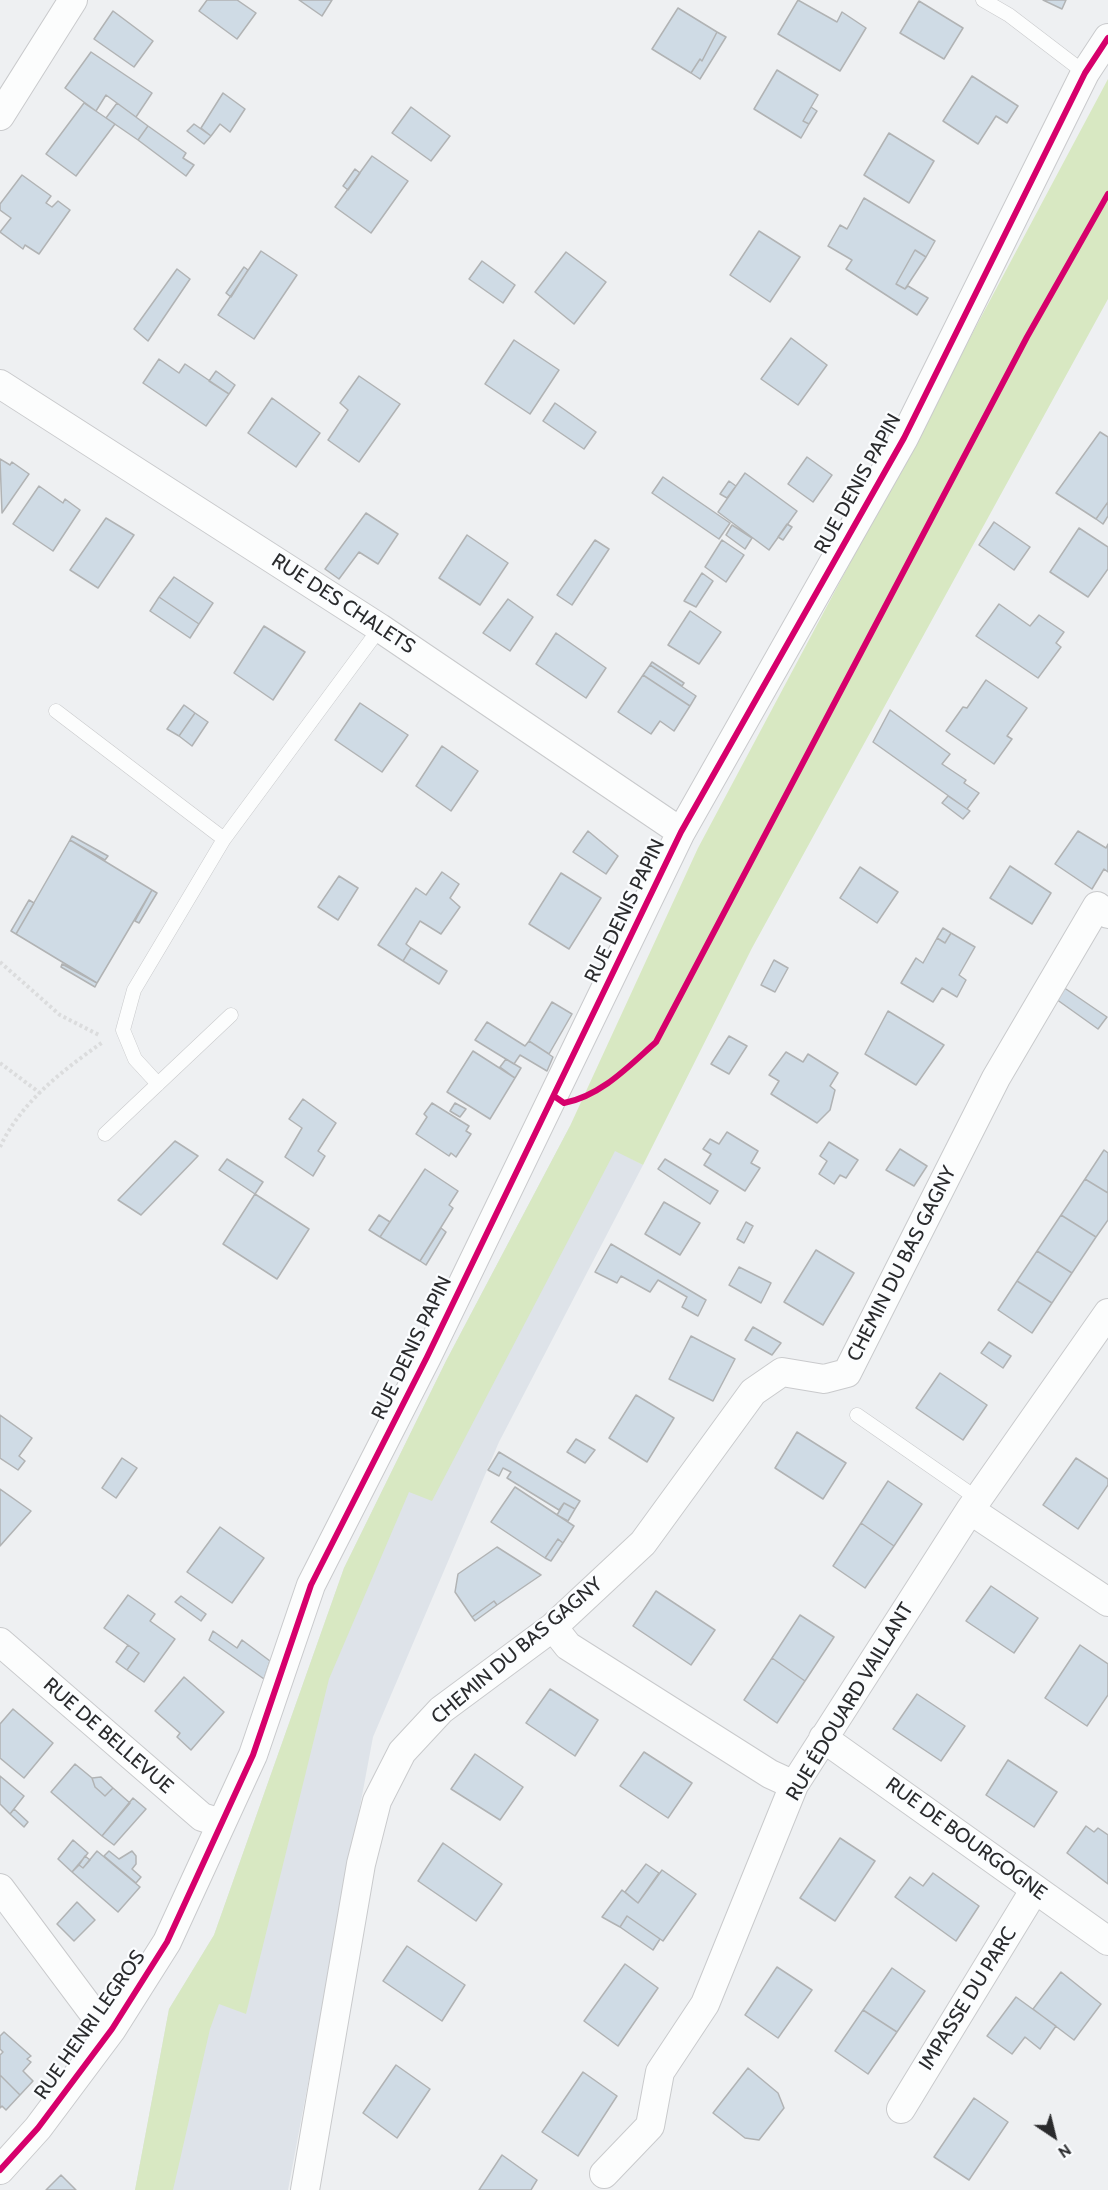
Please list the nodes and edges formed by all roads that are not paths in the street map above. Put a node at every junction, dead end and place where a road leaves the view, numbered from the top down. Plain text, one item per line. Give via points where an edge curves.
1 (72, 0) edge
2 (983, 0) edge
3 (1108, 38) edge
4 (1085, 73) junction
5 (0, 116) edge
6 (0, 384) edge
7 (380, 627) junction
8 (56, 711) dead end
9 (681, 832) junction
10 (224, 839) junction
11 (1108, 914) edge
12 (231, 1015) dead end
13 (158, 1084) junction
14 (105, 1134) dead end
15 (1108, 1313) edge
16 (857, 1415) dead end
17 (974, 1504) junction
18 (1108, 1602) edge
19 (553, 1627) junction
20 (0, 1642) edge
21 (823, 1737) junction
22 (794, 1785) junction
23 (221, 1823) junction
24 (0, 1888) edge
25 (1035, 1889) junction
26 (1108, 1941) edge
27 (112, 2029) junction
28 (901, 2109) dead end
29 (0, 2170) edge
30 (604, 2174) dead end
31 (305, 2190) edge

1 - 5 street
2 - 4 lane
3 - 4 street, RUE DENIS PAPIN
4 - 9 street, RUE DENIS PAPIN via 904,438
6 - 7 street, RUE DES CHALETS
7 - 9 street, RUE DES CHALETS
7 - 10 lane
8 - 10 lane
9 - 23 street, RUE DENIS PAPIN via 427,1357 311,1585 253,1755
10 - 13 lane via 134,990 123,1030 135,1059
11 - 19 street, CHEMIN DU BAS GAGNY via 1097,906 996,1078 847,1373 824,1379 782,1372 753,1392 643,1543
12 - 13 lane
13 - 14 lane
15 - 17 street, RUE ÉDOUARD VAILLANT
16 - 17 lane
17 - 18 street
17 - 21 street, RUE ÉDOUARD VAILLANT
19 - 22 street via 568,1646 770,1774
19 - 31 street, CHEMIN DU BAS GAGNY via 441,1710 402,1752 377,1801 361,1864
20 - 23 street, RUE DE BELLEVUE via 202,1817
21 - 22 street, RUE ÉDOUARD VAILLANT
21 - 25 street, RUE DE BOURGOGNE
22 - 30 street, RUE ÉDOUARD VAILLANT via 705,2004 660,2072 650,2126
23 - 27 street, RUE HENRI LEGROS via 167,1942
24 - 27 street via 97,2018
25 - 26 street, RUE DE BOURGOGNE
25 - 28 street, IMPASSE DU PARC
27 - 29 street, RUE HENRI LEGROS via 38,2128

